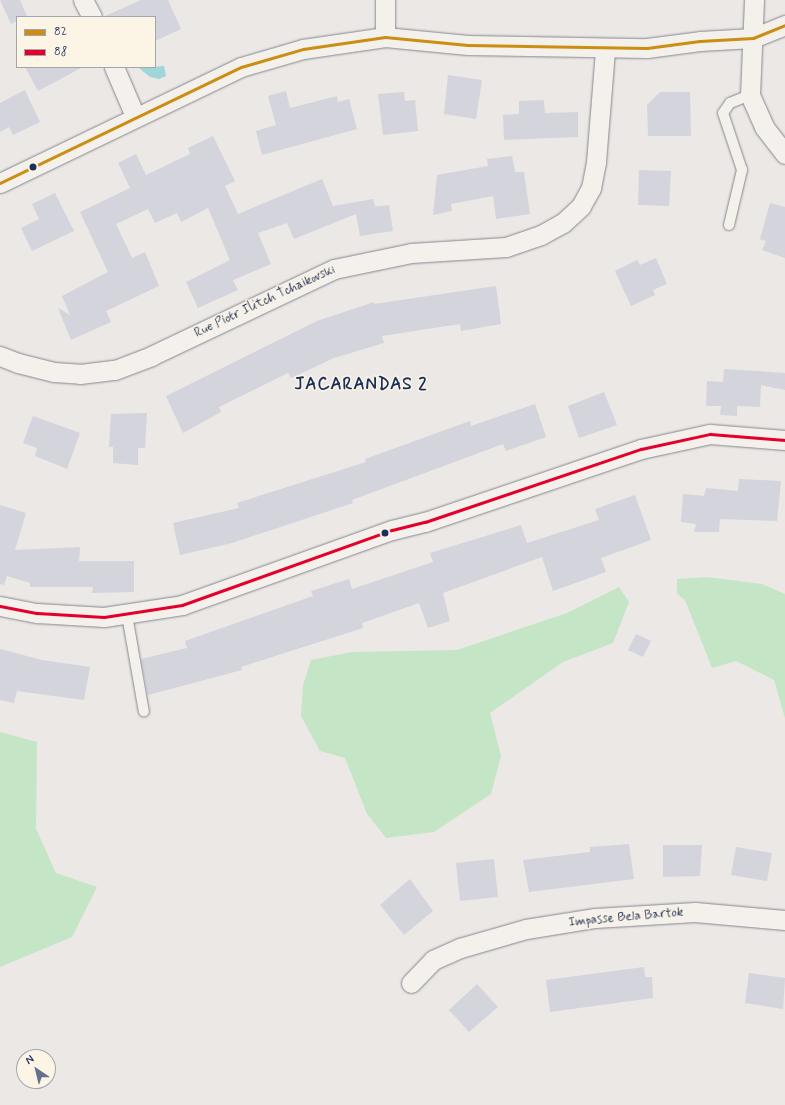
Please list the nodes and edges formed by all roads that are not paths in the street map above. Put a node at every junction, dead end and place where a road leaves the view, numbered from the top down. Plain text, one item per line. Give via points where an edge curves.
1 (83, 0) edge
2 (384, 0) edge
3 (754, 0) edge
4 (91, 16) edge
5 (785, 25) edge
6 (385, 37) junction
7 (753, 38) junction
8 (605, 49) junction
9 (114, 68) edge
10 (750, 95) junction
11 (135, 116) junction
12 (785, 154) edge
13 (0, 183) edge
14 (729, 225) dead end
15 (0, 356) edge
16 (785, 440) edge
17 (0, 606) edge
18 (127, 615) junction
19 (144, 712) dead end
20 (785, 920) edge
21 (410, 983) dead end

1 - 4 street
2 - 6 street
3 - 7 street
5 - 7 street
6 - 8 street via 468,45
6 - 11 street via 303,48 241,66
7 - 8 street via 647,48
7 - 10 street
8 - 15 street, Rue Piotr Ilitch Tchaikovski via 596,162 591,188 582,206 563,223 541,235 506,246 411,253 334,268 150,356 115,370 80,374 54,372
9 - 11 street
10 - 12 street via 764,127
10 - 14 lane via 730,103 723,112 742,170
11 - 13 street
16 - 18 street via 710,434 641,449 425,522 392,530 182,605
17 - 18 street via 45,614 104,618
18 - 19 lane
20 - 21 street, Impasse Bela Bartok via 695,912 595,918 526,929 460,948 433,960

